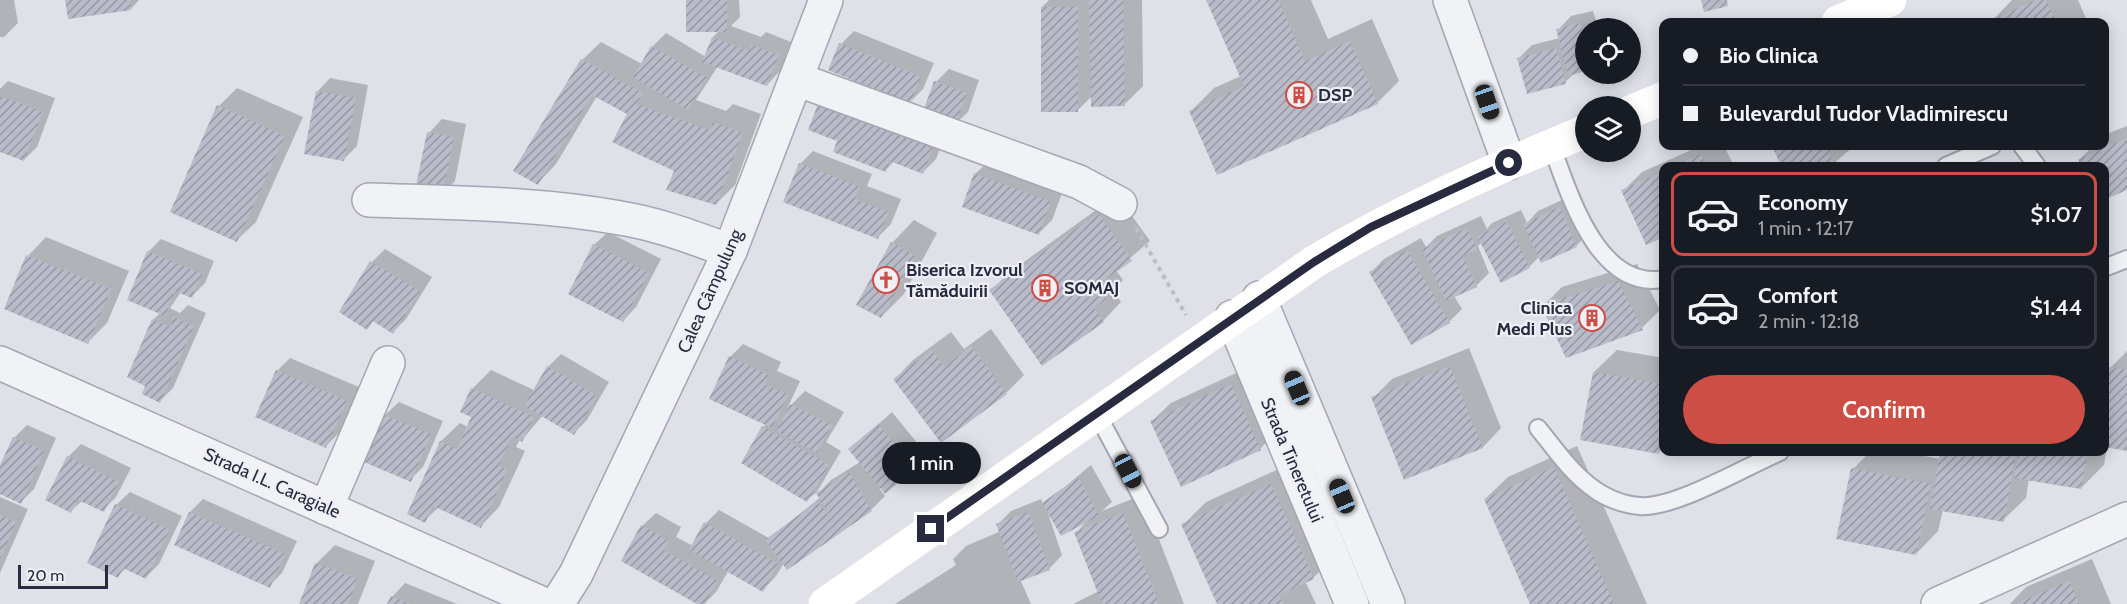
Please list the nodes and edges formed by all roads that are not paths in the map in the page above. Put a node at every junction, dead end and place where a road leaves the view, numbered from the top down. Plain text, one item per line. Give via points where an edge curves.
1 (826, 0) edge
2 (1450, 0) edge
3 (1890, 0) edge
4 (1847, 18) edge
5 (796, 79) junction
6 (1659, 100) edge
7 (1641, 107) edge
8 (1575, 135) edge
9 (1551, 145) junction
10 (1983, 150) edge
11 (1955, 162) edge
12 (1509, 163) junction
13 (369, 200) dead end
14 (1120, 204) road end
15 (730, 250) junction
16 (2127, 259) edge
17 (2109, 266) edge
18 (1659, 280) edge
19 (1259, 298) junction
20 (1232, 317) junction
21 (0, 363) edge
22 (388, 363) dead end
23 (1096, 412) junction
24 (1538, 428) dead end
25 (1771, 456) edge
26 (326, 508) junction
27 (2127, 519) edge
28 (1159, 529) dead end
29 (577, 589) edge
30 (543, 604) edge
31 (557, 604) edge
32 (825, 604) edge
33 (1353, 604) edge
34 (1388, 604) edge
35 (1938, 604) edge

1 - 5 street, Calea Câmpulung
2 - 12 street
3 - 4 main road
5 - 14 street via 1079,182
5 - 15 street, Calea Câmpulung
6 - 7 main road
8 - 9 main road
9 - 12 main road
9 - 18 lane via 1578,214 1595,245 1636,279
10 - 11 lane
12 - 19 main road via 1371,227
13 - 15 street via 549,208 657,226
15 - 29 street, Calea Câmpulung
16 - 17 lane
19 - 20 main road
19 - 34 street, Strada Tineretului
20 - 23 main road
20 - 33 street, Strada Tineretului
21 - 26 street, Strada I.L. Caragiale
22 - 26 street
23 - 28 lane
23 - 32 main road
24 - 25 lane via 1593,488 1614,500 1640,506 1679,498
26 - 30 street, Strada I.L. Caragiale
27 - 35 street
29 - 31 street, Calea Câmpulung

